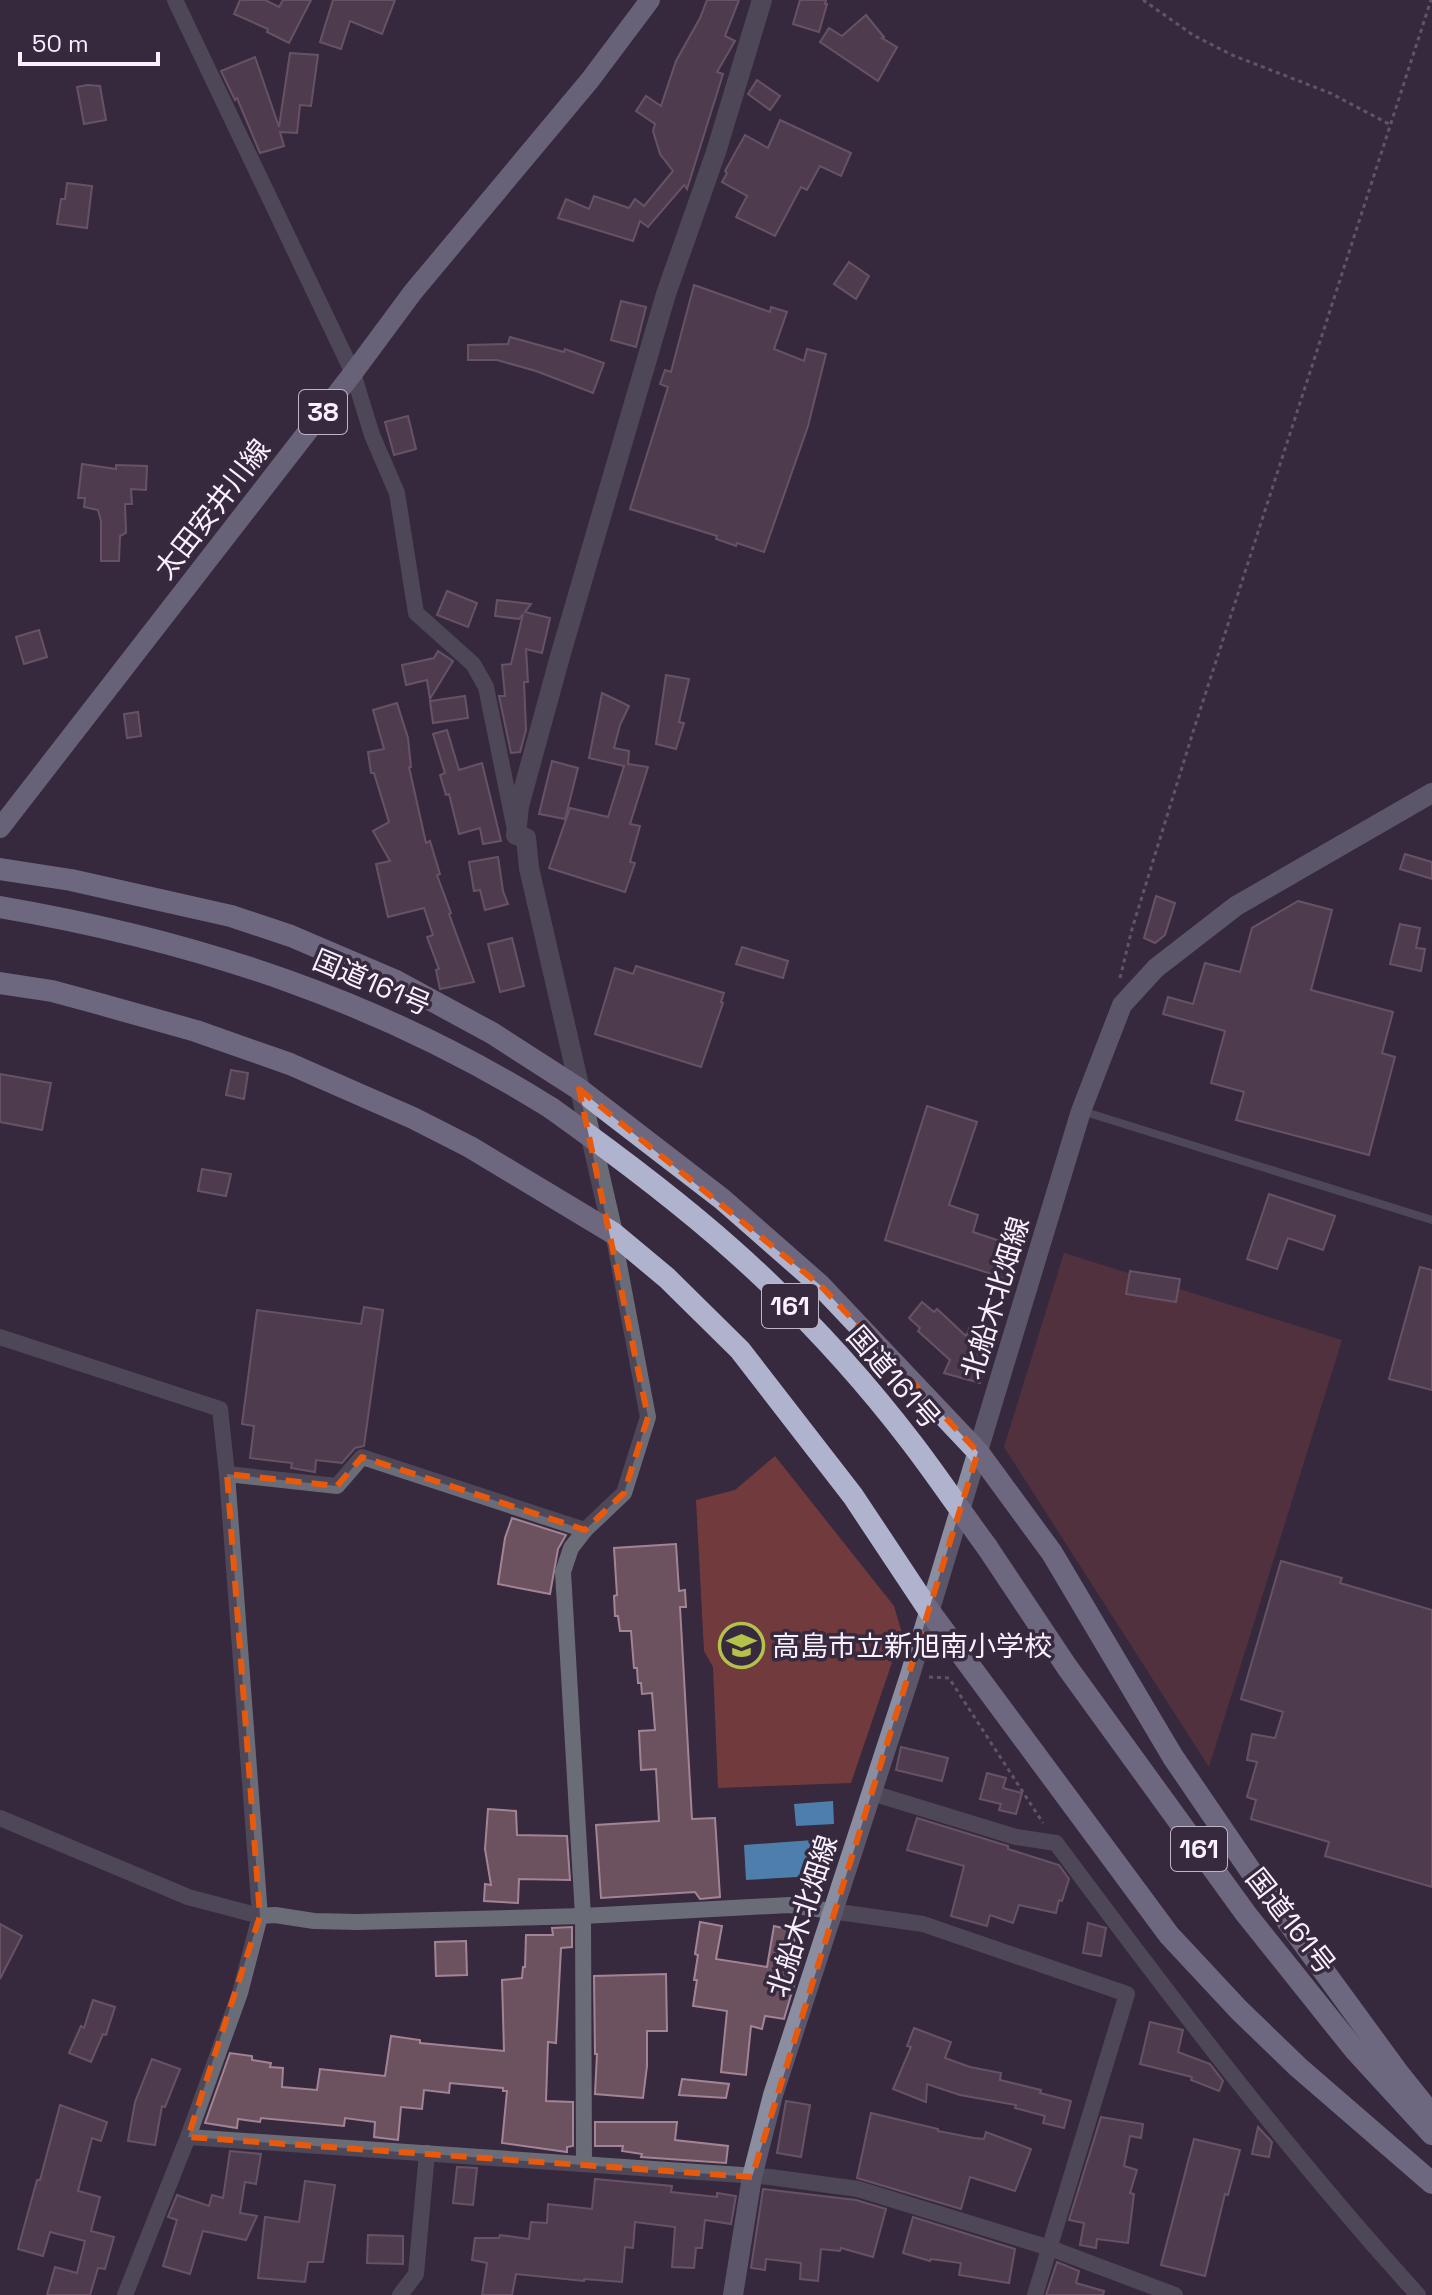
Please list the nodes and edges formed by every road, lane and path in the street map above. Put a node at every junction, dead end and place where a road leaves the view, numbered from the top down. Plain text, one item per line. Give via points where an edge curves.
1 (175, 0) edge
2 (650, 0) edge
3 (762, 0) edge
4 (1143, 0) edge
5 (1431, 0) edge
6 (1391, 125) junction
7 (353, 373) junction
8 (1432, 793) edge
9 (0, 828) edge
10 (516, 835) junction
11 (0, 869) edge
12 (0, 907) edge
13 (0, 983) edge
14 (1122, 1005) junction
15 (579, 1089) junction
16 (1081, 1111) junction
17 (1432, 1220) edge
18 (613, 1233) junction
19 (0, 1337) edge
20 (978, 1452) junction
21 (227, 1474) junction
22 (585, 1530) junction
23 (930, 1612) junction
24 (910, 1675) junction
25 (872, 1793) junction
26 (0, 1818) edge
27 (1056, 1843) junction
28 (833, 1912) junction
29 (260, 1916) junction
30 (583, 1916) junction
31 (1432, 2115) edge
32 (1432, 2134) edge
33 (188, 2137) junction
34 (427, 2153) junction
35 (584, 2164) junction
36 (752, 2177) junction
37 (1432, 2183) edge
38 (1050, 2248) junction
39 (125, 2295) edge
40 (400, 2295) edge
41 (733, 2295) edge
42 (1035, 2295) edge
43 (1175, 2295) edge
44 (1418, 2295) edge

1 - 7 street
2 - 7 main road, 太田安井川線 / 38
3 - 10 street via 666,294 561,653 519,806
4 - 6 path via 1232,55 1330,93
5 - 6 path
6 - 14 path via 1132,929 1120,975
7 - 9 main road, 太田安井川線 / 38
7 - 10 street via 397,493 416,613 473,664 486,687
8 - 14 main road, 北船木北畑線 via 1236,906 1156,968
10 - 15 street via 526,838
11 - 15 highway via 164,900 291,936 429,998
12 - 32 highway, 国道161号 / 161, bridge via 257,969 319,990 468,1058 624,1160 736,1252 840,1358 912,1442 1246,1914 1354,2049
13 - 18 highway via 52,991 196,1031 290,1064 470,1147
14 - 16 main road, 北船木北畑線
15 - 18 street
15 - 20 highway via 722,1199 820,1285
16 - 17 lane
16 - 20 main road, 北船木北畑線
18 - 22 street via 648,1417 624,1493
18 - 23 highway via 740,1350 853,1496
19 - 21 street via 220,1409
20 - 23 main road, 北船木北畑線
20 - 31 highway via 1052,1553 1173,1757 1250,1870
21 - 22 street via 337,1486 362,1457
21 - 29 street
22 - 30 street via 571,1548 563,1572
23 - 24 main road, 北船木北畑線
23 - 37 highway via 1169,1935 1298,2067
24 - 25 main road, 北船木北畑線
24 - 27 path via 949,1678
25 - 27 street via 1016,1837
25 - 28 main road, 北船木北畑線
26 - 29 street via 188,1897
27 - 44 street via 1192,2026 1338,2206
28 - 30 street via 789,1905
28 - 36 main road, 北船木北畑線
28 - 38 street via 923,1924 1127,1994
29 - 30 street via 358,1922
29 - 33 street via 240,1993
30 - 35 street
33 - 34 street
33 - 39 street
34 - 35 street
34 - 40 street via 416,2274
35 - 36 street
36 - 38 street via 858,2189
36 - 41 main road, 北船木北畑線
38 - 42 street
38 - 43 street

